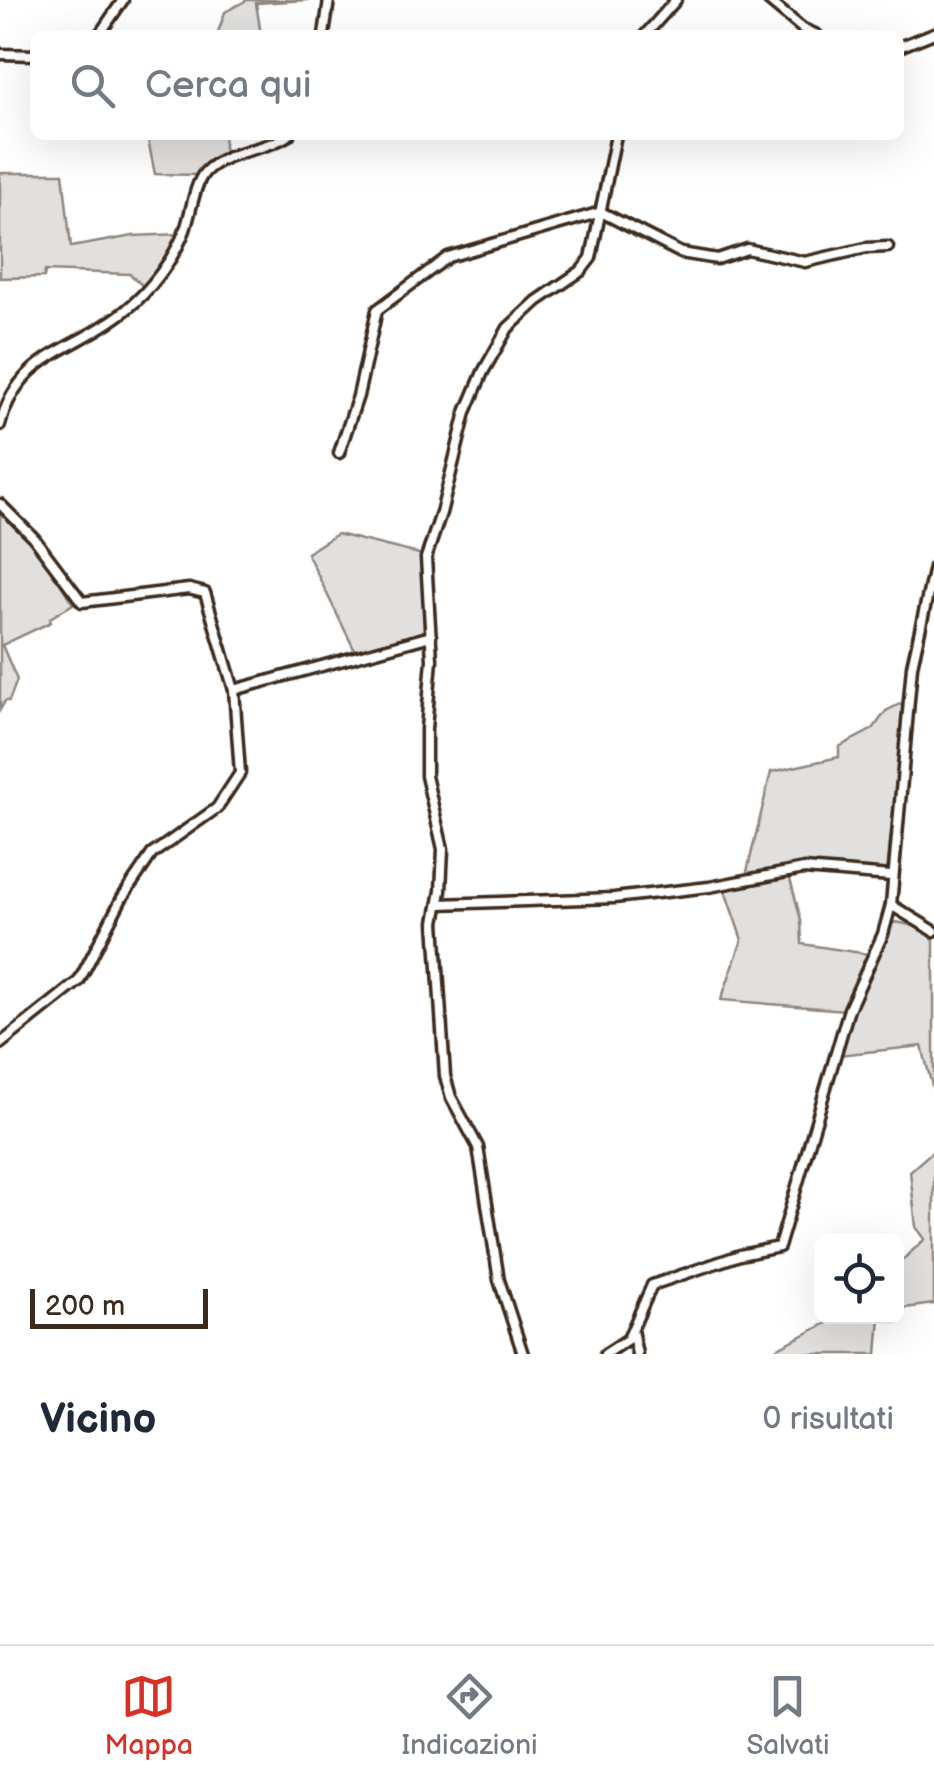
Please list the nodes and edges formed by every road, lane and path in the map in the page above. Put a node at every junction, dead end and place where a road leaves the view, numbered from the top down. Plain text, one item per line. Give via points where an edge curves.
1 (123, 0) edge
2 (329, 0) edge
3 (676, 0) edge
4 (768, 0) edge
5 (102, 30) edge
6 (325, 30) edge
7 (650, 30) edge
8 (805, 30) edge
9 (934, 33) edge
10 (904, 45) edge
11 (0, 54) edge
12 (30, 55) edge
13 (281, 140) edge
14 (615, 140) edge
15 (601, 212) junction
16 (888, 247) dead end
17 (0, 425) edge
18 (339, 453) dead end
19 (0, 504) edge
20 (934, 567) edge
21 (432, 636) junction
22 (234, 690) junction
23 (892, 876) junction
24 (439, 904) junction
25 (892, 906) junction
26 (934, 932) edge
27 (0, 1044) edge
28 (632, 1330) junction
29 (524, 1353) edge
30 (605, 1354) edge
31 (637, 1354) edge

1 - 5 street
2 - 6 street
3 - 7 street
4 - 8 street
9 - 10 street
11 - 12 street
13 - 17 street via 232,155 203,174 183,234 158,276 126,310 23,376
14 - 15 street
15 - 16 street via 680,253 717,259 747,250 805,262
15 - 18 street via 448,257 377,310
15 - 21 street via 591,258 508,328 466,412 426,558
19 - 22 street via 82,602 205,593
20 - 23 street via 912,666
21 - 22 street
21 - 24 street via 426,776 443,849
22 - 27 street via 240,772 216,808 152,854 79,981
23 - 24 street via 804,869 614,898
23 - 25 street
24 - 29 street via 445,1076 478,1147 499,1280
25 - 26 street
25 - 28 street via 849,1009 779,1247 652,1285
28 - 30 street
28 - 31 street

